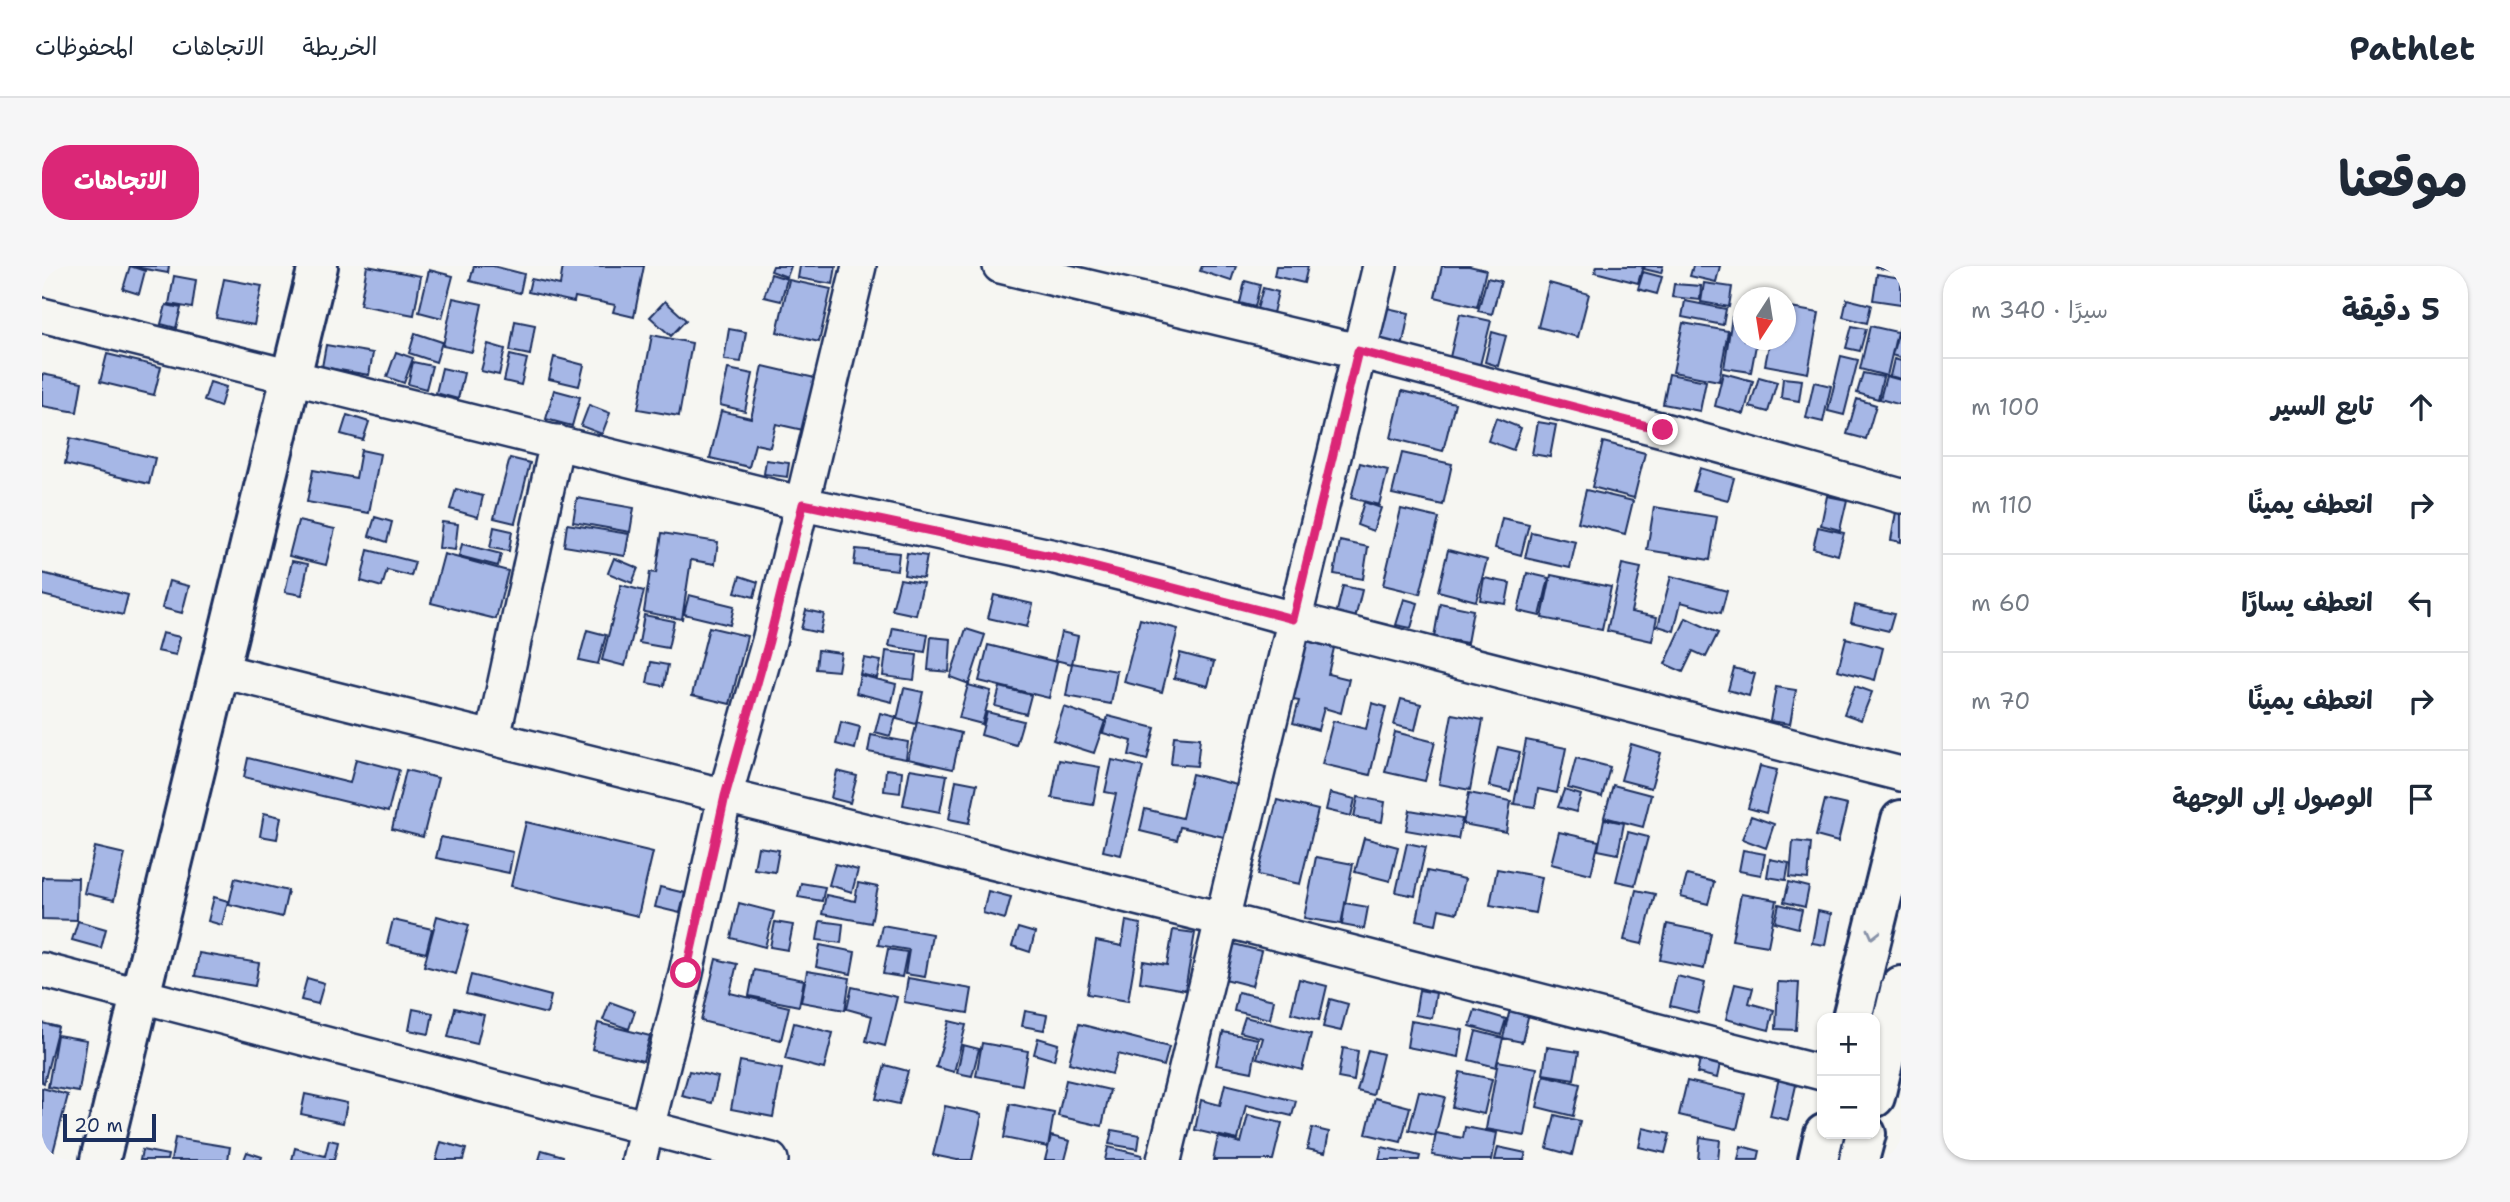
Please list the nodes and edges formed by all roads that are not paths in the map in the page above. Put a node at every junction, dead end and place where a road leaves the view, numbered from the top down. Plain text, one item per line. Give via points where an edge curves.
1 (318, 266) edge
2 (859, 266) edge
3 (1000, 266) edge
4 (1380, 266) edge
5 (42, 315) edge
6 (1358, 351) junction
7 (290, 376) junction
8 (557, 442) junction
9 (1901, 496) edge
10 (803, 504) junction
11 (1293, 619) junction
12 (218, 670) junction
13 (493, 738) junction
14 (1901, 774) edge
15 (725, 796) junction
16 (1901, 820) edge
17 (1221, 919) junction
18 (42, 970) edge
19 (1901, 986) edge
20 (139, 993) junction
21 (1853, 1013) edge
22 (1817, 1072) edge
23 (1880, 1076) edge
24 (1823, 1139) edge
25 (1865, 1139) edge
26 (643, 1144) edge
27 (100, 1160) edge
28 (771, 1160) edge
29 (1164, 1160) edge
30 (1818, 1160) edge
31 (1859, 1160) edge

1 - 7 street
2 - 10 street
3 - 6 street
4 - 6 street
5 - 7 street
6 - 9 street
6 - 11 street
7 - 8 street
7 - 12 street
8 - 10 street
8 - 13 street
10 - 11 street via 1055,557
10 - 15 street
11 - 14 street
11 - 17 street
12 - 13 street
12 - 20 street
13 - 15 street
15 - 17 street
15 - 26 street
16 -> 21 street
17 - 22 street
17 - 29 street
18 - 20 street
19 - 23 street
20 - 26 street
20 - 27 street
24 - 30 street
25 - 31 street
26 - 28 street

